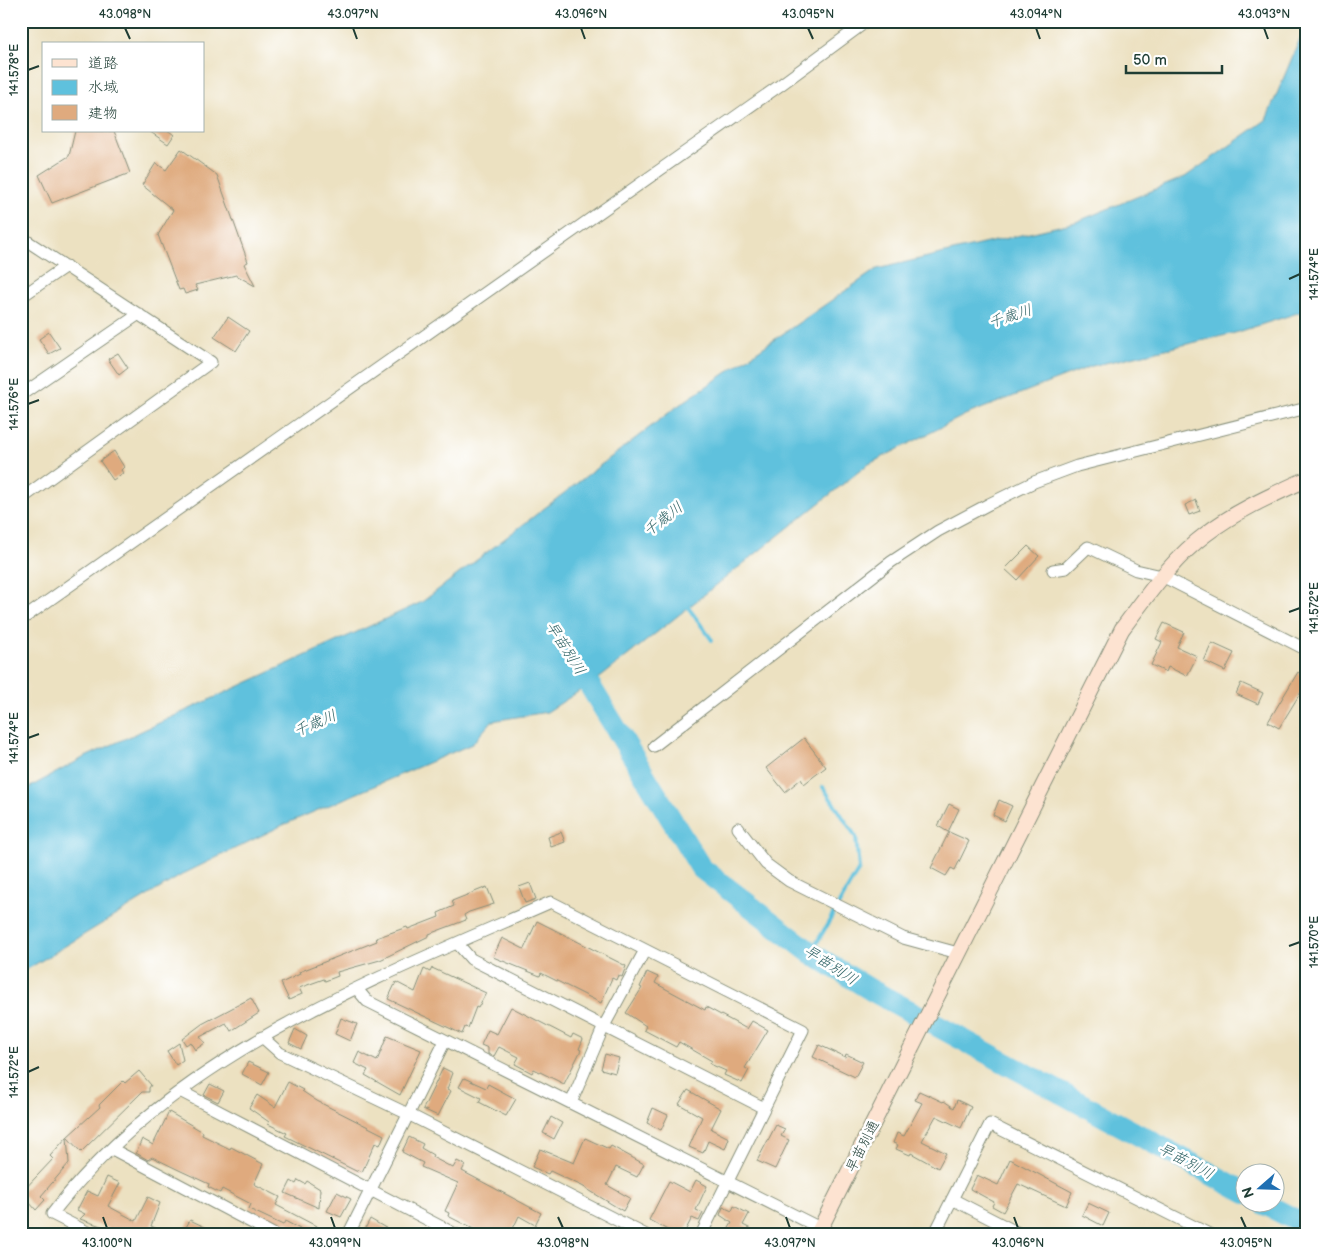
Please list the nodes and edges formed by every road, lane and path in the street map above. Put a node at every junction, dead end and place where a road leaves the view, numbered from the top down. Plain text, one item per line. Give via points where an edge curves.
1 (867, 21) edge
2 (21, 237) edge
3 (66, 266) junction
4 (21, 297) edge
5 (139, 314) junction
6 (21, 395) edge
7 (1307, 408) edge
8 (1307, 479) edge
9 (21, 499) edge
10 (1053, 570) dead end
11 (1162, 576) junction
12 (21, 620) edge
13 (1307, 650) edge
14 (654, 746) dead end
15 (738, 828) dead end
16 (457, 943) junction
17 (645, 950) junction
18 (958, 952) junction
19 (357, 989) junction
20 (604, 1026) junction
21 (262, 1037) junction
22 (445, 1040) junction
23 (180, 1091) junction
24 (571, 1103) junction
25 (764, 1108) junction
26 (408, 1114) junction
27 (112, 1149) junction
28 (728, 1181) junction
29 (371, 1190) junction
30 (952, 1199) junction
31 (824, 1232) edge
32 (94, 1235) edge
33 (275, 1235) edge
34 (348, 1235) edge
35 (457, 1235) edge
36 (646, 1235) edge
37 (702, 1235) edge
38 (934, 1235) edge
39 (1022, 1235) edge
40 (1211, 1235) edge

1 - 12 street
2 - 3 street
3 - 4 street
3 - 5 street
5 - 6 street
5 - 9 street via 211,362
7 - 14 street via 1077,466 989,504 938,531 891,562
8 - 11 street, 早苗別通 via 1205,534
10 - 11 street via 1066,568 1088,547 1136,570
11 - 13 street
11 - 18 street, 早苗別通 via 1122,629
15 - 18 street via 766,864 789,881 903,938
16 - 17 street via 551,902
16 - 19 street
16 - 20 street via 472,959
17 - 20 street
17 - 25 street via 803,1030
18 - 31 street, 早苗別通
19 - 21 street
19 - 22 street via 367,1001
20 - 24 street
20 - 25 street
21 - 23 street via 228,1056
21 - 26 street via 280,1053
22 - 24 street
22 - 26 street
23 - 27 street
23 - 29 street
24 - 28 street
25 - 28 street
26 - 29 street
26 - 36 street
27 - 32 street via 78,1180 52,1214
27 - 33 street
28 - 31 street
28 - 37 street
29 - 34 street
29 - 35 street
30 - 38 street
30 - 39 street
30 - 40 street via 990,1124

